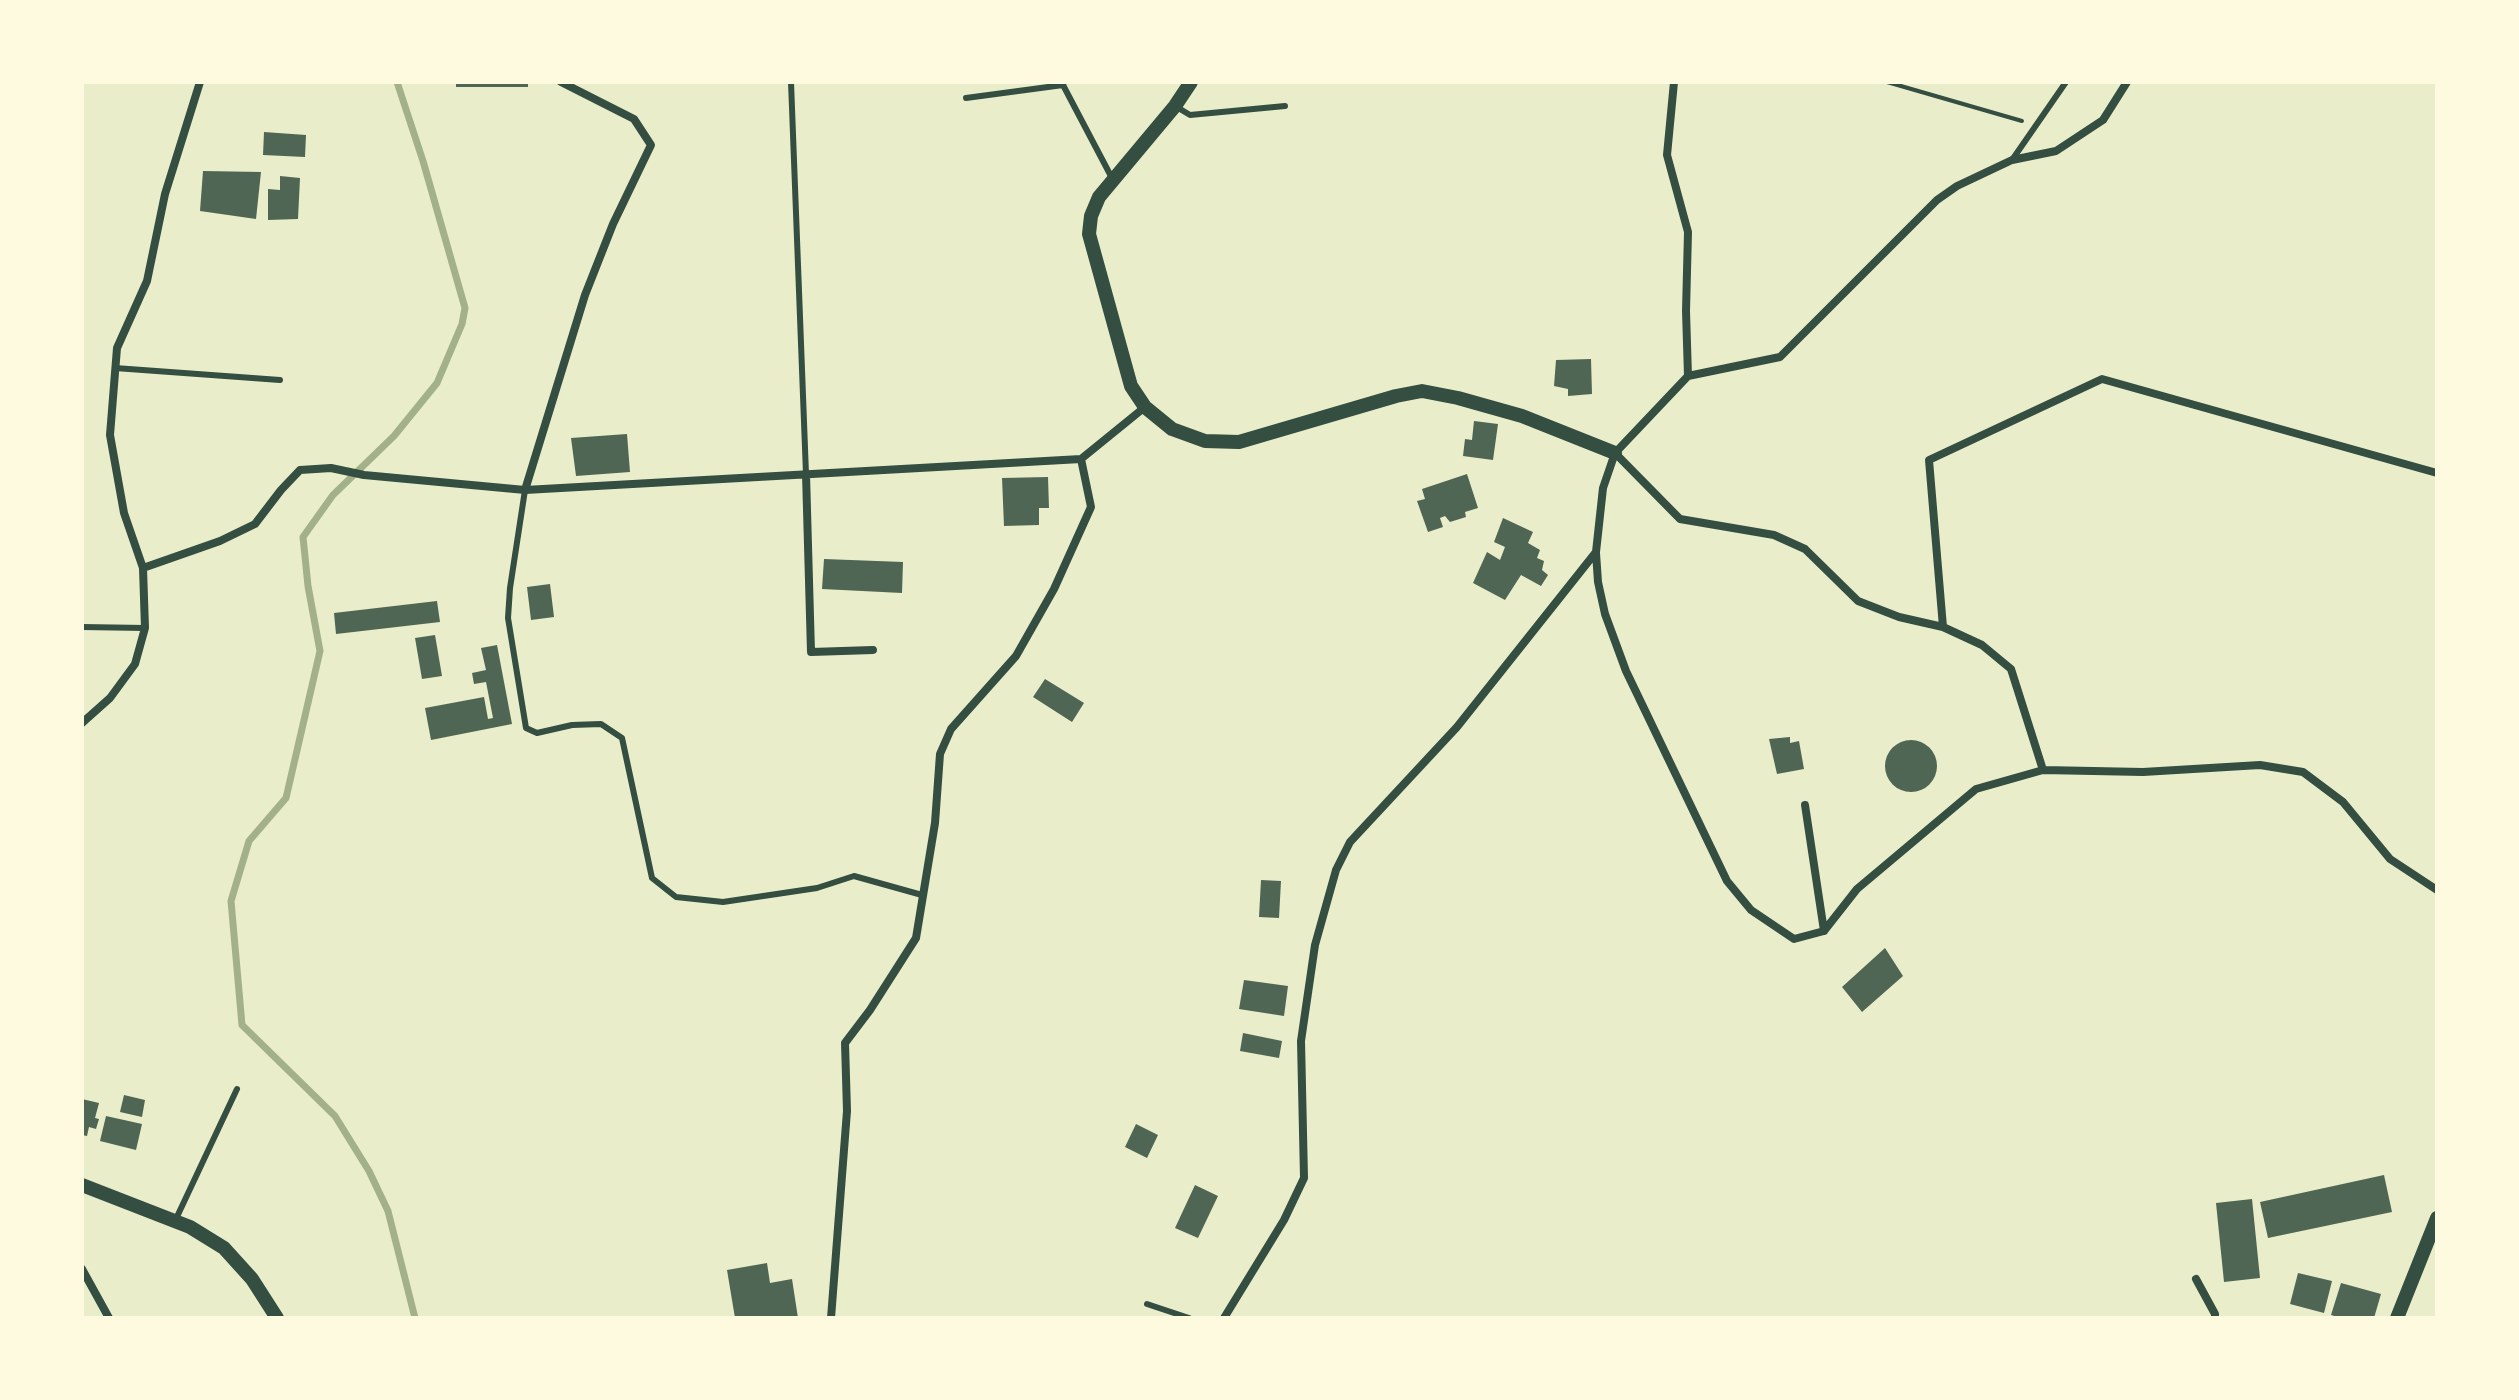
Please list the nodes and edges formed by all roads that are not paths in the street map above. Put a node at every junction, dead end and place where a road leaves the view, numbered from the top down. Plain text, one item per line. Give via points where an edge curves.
1 (200, 82) edge
2 (561, 82) edge
3 (791, 82) edge
4 (1191, 82) edge
5 (1674, 82) edge
6 (2066, 82) edge
7 (2127, 82) edge
8 (1063, 84) edge
9 (966, 98) dead end
10 (1175, 106) junction
11 (1285, 106) dead end
12 (2012, 160) junction
13 (1113, 180) junction
14 (115, 368) junction
15 (1688, 376) junction
16 (280, 380) dead end
17 (1145, 407) junction
18 (1615, 453) junction
19 (1081, 459) junction
20 (2437, 473) edge
21 (806, 474) junction
22 (525, 490) junction
23 (1596, 552) junction
24 (143, 568) junction
25 (82, 627) edge
26 (1943, 627) junction
27 (145, 628) junction
28 (873, 650) dead end
29 (82, 723) edge
30 (2043, 770) junction
31 (1805, 805) dead end
32 (2437, 890) edge
33 (922, 895) junction
34 (1824, 931) junction
35 (237, 1089) dead end
36 (82, 1185) edge
37 (2437, 1218) edge
38 (175, 1221) junction
39 (82, 1269) edge
40 (2196, 1279) dead end
41 (1147, 1304) dead end
42 (109, 1318) edge
43 (277, 1318) edge
44 (831, 1318) edge
45 (1189, 1318) edge
46 (1224, 1318) edge
47 (2215, 1318) edge
48 (2397, 1318) edge

1 - 14 street via 165,194 147,281 117,348
2 - 22 street via 634,119 651,145 585,295
3 - 21 lane
4 - 10 street
5 - 15 street via 1667,155 1688,232
6 - 12 lane
7 - 12 street via 2103,120 2056,151
8 - 9 lane
8 - 13 lane
10 - 11 lane via 1190,115
10 - 13 street
12 - 15 street via 1937,200 1780,357
13 - 17 street via 1099,197 1089,234 1131,386
14 - 16 lane
14 - 24 street via 110,435 124,513
15 - 18 street
17 - 18 street via 1172,429 1205,441 1239,442 1422,391 1522,416
17 - 19 street
18 - 23 street via 1603,488
18 - 26 street via 1680,519 1774,535 1805,549 1858,601
19 - 21 street
19 - 33 street via 1091,507 1054,589 1016,656 964,712 940,754
20 - 26 street via 2102,379 1929,460
21 - 22 street
21 - 28 street via 811,652
22 - 24 street via 331,468 300,470 255,524
22 - 33 lane via 508,618 526,728 537,733 601,724 622,738 652,878 676,897 723,902 817,888 854,876
23 - 34 street via 1605,614 1626,671 1727,881 1751,910 1794,939
23 - 46 street via 1457,727 1350,842 1336,870 1315,945 1301,1041 1304,1178
24 - 27 street
25 - 27 lane
26 - 30 street via 1982,645 2011,669
27 - 29 street via 135,664 110,698
30 - 32 street via 2143,772 2260,765 2303,772 2343,802 2390,859
30 - 34 street via 1976,789 1857,889
31 - 34 street
33 - 44 street via 916,938 845,1043 847,1111
35 - 38 lane
36 - 38 street
37 - 48 street
38 - 43 street via 224,1248
39 - 42 street
40 - 47 street
41 - 45 lane

